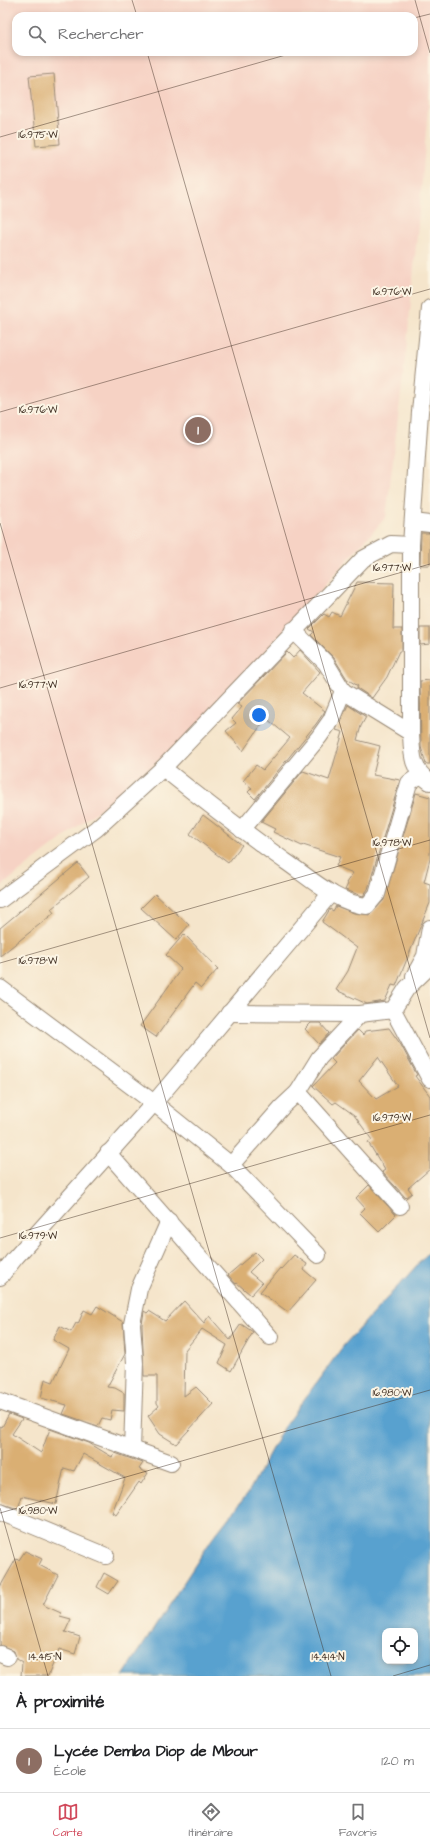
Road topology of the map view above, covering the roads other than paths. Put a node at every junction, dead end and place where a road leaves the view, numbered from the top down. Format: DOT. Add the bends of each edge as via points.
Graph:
graph roads {
  1 [pos="430,308"];
  2 [pos="425,413"];
  3 [pos="413,522"];
  4 [pos="430,524"];
  5 [pos="411,545"];
  6 [pos="293,630"];
  7 [pos="342,691"];
  8 [pos="411,732"];
  9 [pos="163,768"];
  10 [pos="425,778"];
  11 [pos="242,830"];
  12 [pos="331,894"];
  13 [pos="0,900"];
  14 [pos="430,928"];
  15 [pos="430,966"];
  16 [pos="0,988"];
  17 [pos="407,988"];
  18 [pos="393,1010"];
  19 [pos="229,1013"];
  20 [pos="360,1014"];
  21 [pos="430,1079"];
  22 [pos="298,1092"];
  23 [pos="154,1103"];
  24 [pos="108,1153"];
  25 [pos="231,1165"];
  26 [pos="400,1206"];
  27 [pos="169,1222"];
  28 [pos="318,1255"];
  29 [pos="0,1277"];
  30 [pos="270,1337"];
  31 [pos="0,1401"];
  32 [pos="132,1449"];
  33 [pos="171,1463"];
  34 [pos="0,1512"];
  35 [pos="106,1556"];
  1 -- 2 [label="street"];
  2 -- 3 [label="street"];
  3 -- 4 [label="street"];
  3 -- 5 [label="street"];
  5 -- 6 [label="street" via="391,544 363,559"];
  5 -- 8 [label="street"];
  6 -- 7 [label="street" via="326,663"];
  6 -- 9 [label="street"];
  7 -- 8 [label="street"];
  7 -- 11 [label="street" via="327,726"];
  8 -- 10 [label="street" via="412,757"];
  9 -- 11 [label="street"];
  9 -- 13 [label="street" via="96,829"];
  10 -- 12 [label="street" via="409,783 377,894 367,906"];
  11 -- 12 [label="street"];
  12 -- 19 [label="street"];
  14 -- 17 [label="street" via="425,956"];
  15 -- 17 [label="street"];
  16 -- 23 [label="street"];
  17 -- 18 [label="street"];
  18 -- 20 [label="street"];
  18 -- 21 [label="street"];
  19 -- 20 [label="street"];
  19 -- 23 [label="street"];
  20 -- 22 [label="street" via="319,1058"];
  22 -- 25 [label="street"];
  22 -- 26 [label="street"];
  23 -- 24 [label="street"];
  23 -- 25 [label="street"];
  24 -- 27 [label="street"];
  24 -- 29 [label="street"];
  25 -- 28 [label="street"];
  27 -- 30 [label="street"];
  27 -- 32 [label="street" via="139,1288 132,1324 135,1363"];
  31 -- 32 [label="street"];
  32 -- 33 [label="street"];
  34 -- 35 [label="street"];
}
